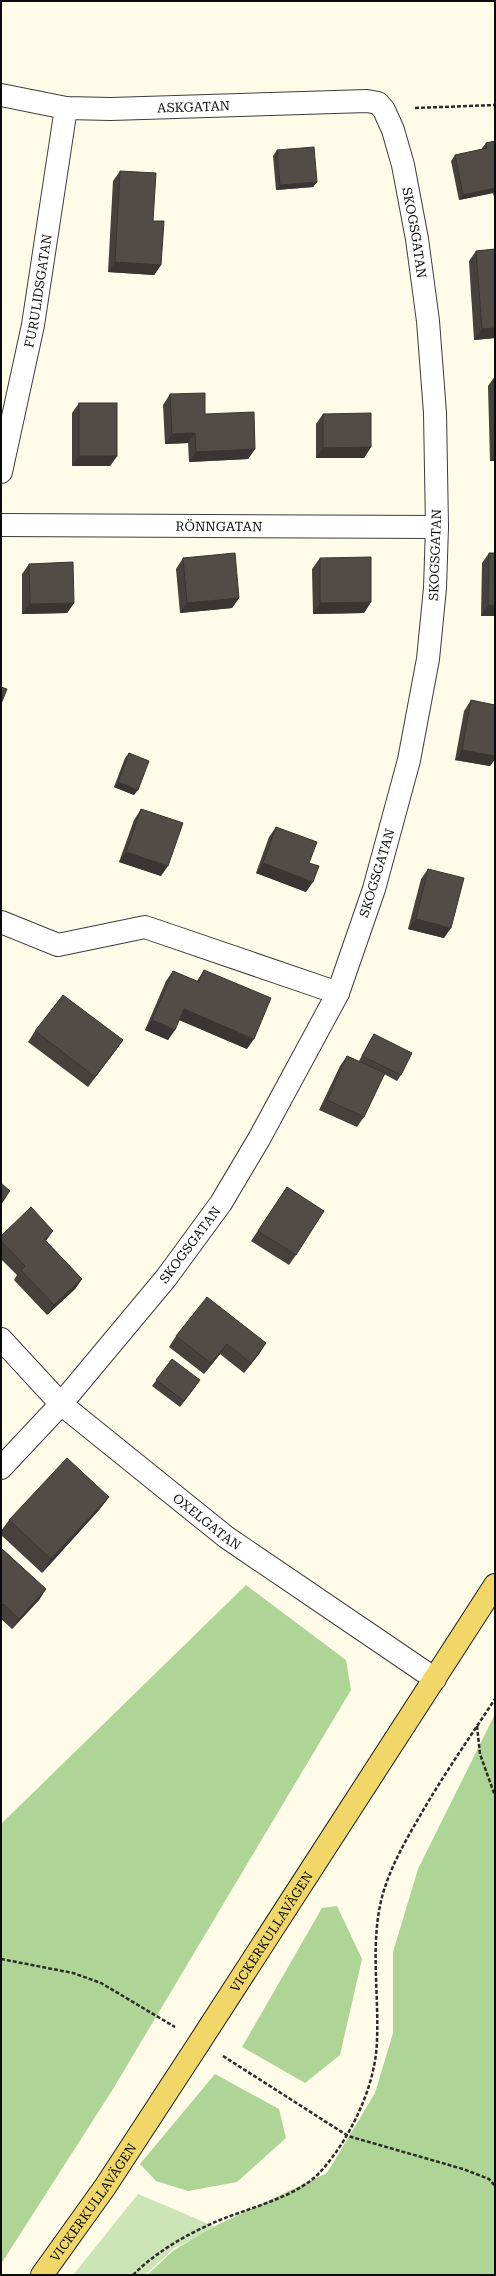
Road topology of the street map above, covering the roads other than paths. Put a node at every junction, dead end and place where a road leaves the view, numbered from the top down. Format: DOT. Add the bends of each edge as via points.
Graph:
graph roads {
  1 [pos="1,95"];
  2 [pos="66,108"];
  3 [pos="384,110"];
  4 [pos="1,472"];
  5 [pos="1,525"];
  6 [pos="437,527"];
  7 [pos="1,922"];
  8 [pos="338,993"];
  9 [pos="1,1339"];
  10 [pos="61,1404"];
  11 [pos="1,1468"];
  12 [pos="495,1585"];
  13 [pos="435,1679"];
  14 [pos="42,2275"];
  1 -- 2 [label="street, ASKGATAN"];
  2 -- 3 [label="street, ASKGATAN" via="111,109 367,100 378,103"];
  2 -- 4 [label="street, FURULIDSGATAN" via="33,325"];
  3 -- 6 [label="street, SKOGSGATAN" via="394,130 404,173 417,239 428,321 435,413"];
  5 -- 6 [label="street, RÖNNGATAN"];
  6 -- 8 [label="street, SKOGSGATAN" via="435,588 428,659 409,760 374,889"];
  7 -- 8 [label="street" via="58,945 145,927"];
  8 -- 10 [label="street, SKOGSGATAN" via="259,1139 221,1203 166,1278"];
  9 -- 10 [label="street, OXELGATAN"];
  10 -- 11 [label="street, SKOGSGATAN"];
  10 -- 13 [label="street, OXELGATAN" via="226,1538"];
  12 -- 13 [label="main road, VICKERKULLAVÄGEN"];
  13 -- 14 [label="main road, VICKERKULLAVÄGEN" via="109,2180"];
}
